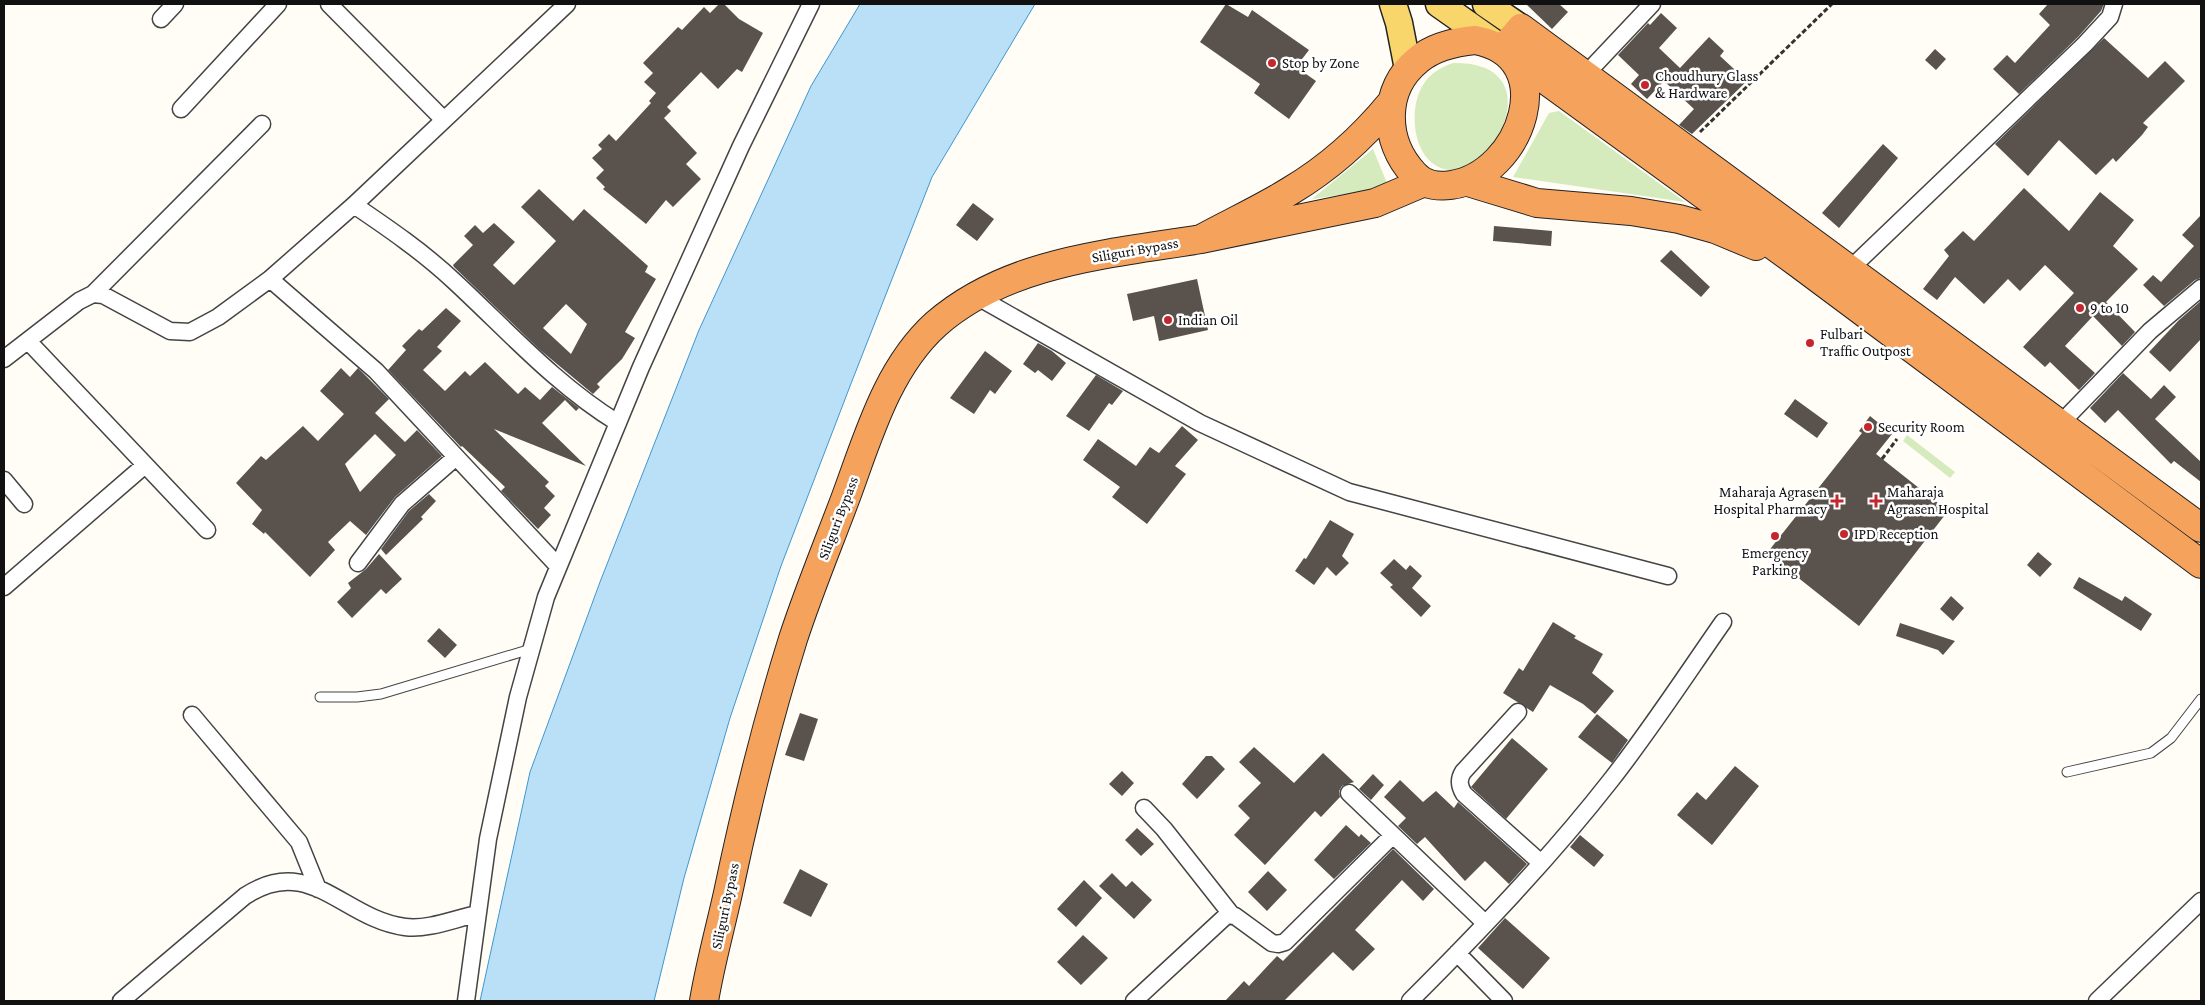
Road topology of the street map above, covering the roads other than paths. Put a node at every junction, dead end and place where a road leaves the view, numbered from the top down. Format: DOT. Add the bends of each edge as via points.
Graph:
graph roads {
  1 [pos="175,4"];
  2 [pos="278,4"];
  3 [pos="329,4"];
  4 [pos="567,4"];
  5 [pos="811,4"];
  6 [pos="1393,4"];
  7 [pos="1439,4"];
  8 [pos="1486,4"];
  9 [pos="1652,4"];
  10 [pos="2114,4"];
  11 [pos="161,19"];
  12 [pos="1521,28"];
  13 [pos="1503,49"];
  14 [pos="1408,69"];
  15 [pos="1584,75"];
  16 [pos="1391,103"];
  17 [pos="181,109"];
  18 [pos="444,120"];
  19 [pos="262,124"];
  20 [pos="1468,182"];
  21 [pos="1422,183"];
  22 [pos="354,205"];
  23 [pos="1201,239"];
  24 [pos="1799,264"];
  25 [pos="1849,270"];
  26 [pos="270,279"];
  27 [pos="2201,288"];
  28 [pos="92,294"];
  29 [pos="976,296"];
  30 [pos="28,341"];
  31 [pos="4,359"];
  32 [pos="618,422"];
  33 [pos="2060,424"];
  34 [pos="456,456"];
  35 [pos="145,465"];
  36 [pos="4,480"];
  37 [pos="24,504"];
  38 [pos="2201,528"];
  39 [pos="207,530"];
  40 [pos="358,563"];
  41 [pos="2201,564"];
  42 [pos="558,566"];
  43 [pos="1668,576"];
  44 [pos="4,587"];
  45 [pos="1723,622"];
  46 [pos="531,649"];
  47 [pos="320,697"];
  48 [pos="2201,699"];
  49 [pos="1518,712"];
  50 [pos="192,715"];
  51 [pos="2066,772"];
  52 [pos="1349,793"];
  53 [pos="1144,808"];
  54 [pos="1392,836"];
  55 [pos="1540,862"];
  56 [pos="318,889"];
  57 [pos="2201,901"];
  58 [pos="477,914"];
  59 [pos="1231,914"];
  60 [pos="1484,923"];
  61 [pos="1457,954"];
  62 [pos="121,1001"];
  63 [pos="466,1001"];
  64 [pos="704,1001"];
  65 [pos="1134,1001"];
  66 [pos="1410,1001"];
  67 [pos="1504,1001"];
  68 [pos="2097,1001"];
  1 -- 11 [label="street"];
  2 -- 17 [label="street"];
  3 -- 18 [label="street"];
  4 -- 18 [label="street"];
  5 -- 32 [label="street" via="740,146"];
  6 -- 14 [label="main road" via="1400,22"];
  7 -- 13 [label="main road"];
  8 -- 12 [label="main road"];
  9 -- 15 [label="street"];
  10 -- 25 [label="street" via="2110,17 2085,44"];
  12 -- 13 [label="highway"];
  12 -- 15 [label="highway"];
  13 -- 14 [label="highway" via="1475,40 1460,41 1431,51"];
  13 -- 20 [label="highway" via="1522,75 1524,111 1518,132 1506,151 1489,169"];
  13 -- 24 [label="highway"];
  14 -- 16 [label="highway"];
  15 -- 25 [label="highway"];
  16 -- 21 [label="highway" via="1391,132 1396,145 1410,170"];
  16 -- 23 [label="highway" via="1338,156 1290,191"];
  18 -- 22 [label="street"];
  19 -- 28 [label="street"];
  20 -- 21 [label="highway" via="1443,186"];
  20 -- 24 [label="highway" via="1537,202 1679,219 1715,229"];
  21 -- 23 [label="highway, Siliguri Bypass" via="1375,203"];
  22 -- 26 [label="street"];
  22 -- 32 [label="street" via="452,280 586,403"];
  23 -- 29 [label="highway, Siliguri Bypass" via="1095,256 1044,268 1003,281"];
  24 -- 41 [label="highway"];
  25 -- 33 [label="highway"];
  26 -- 28 [label="street" via="218,317 190,332 170,331 111,298"];
  26 -- 34 [label="street" via="376,371"];
  27 -- 33 [label="street" via="2150,331"];
  28 -- 30 [label="street"];
  29 -- 43 [label="street" via="1200,423 1349,492"];
  29 -- 64 [label="highway, Siliguri Bypass" via="935,325 907,357 872,428 794,636 772,710 747,803"];
  30 -- 31 [label="street"];
  30 -- 35 [label="street"];
  32 -- 42 [label="street"];
  33 -- 38 [label="highway"];
  34 -- 40 [label="street" via="402,504"];
  34 -- 42 [label="street"];
  35 -- 39 [label="street"];
  35 -- 44 [label="street"];
  36 -- 37 [label="street"];
  42 -- 46 [label="street"];
  45 -- 55 [label="street" via="1612,779"];
  46 -- 47 [label="lane" via="382,694"];
  46 -- 58 [label="street" via="488,838"];
  48 -- 51 [label="lane" via="2171,738 2151,753"];
  49 -- 55 [label="street" via="1463,772 1459,778 1460,786 1464,794"];
  50 -- 56 [label="street" via="299,842"];
  52 -- 54 [label="street"];
  53 -- 59 [label="street"];
  54 -- 59 [label="street" via="1285,942 1272,942"];
  54 -- 60 [label="street"];
  55 -- 60 [label="street"];
  56 -- 58 [label="street" via="366,914 405,927 422,927"];
  56 -- 62 [label="street" via="298,881 279,880 261,885"];
  57 -- 68 [label="street"];
  58 -- 63 [label="street"];
  59 -- 65 [label="street" via="1216,924"];
  60 -- 61 [label="street"];
  61 -- 66 [label="street"];
  61 -- 67 [label="street"];
}
